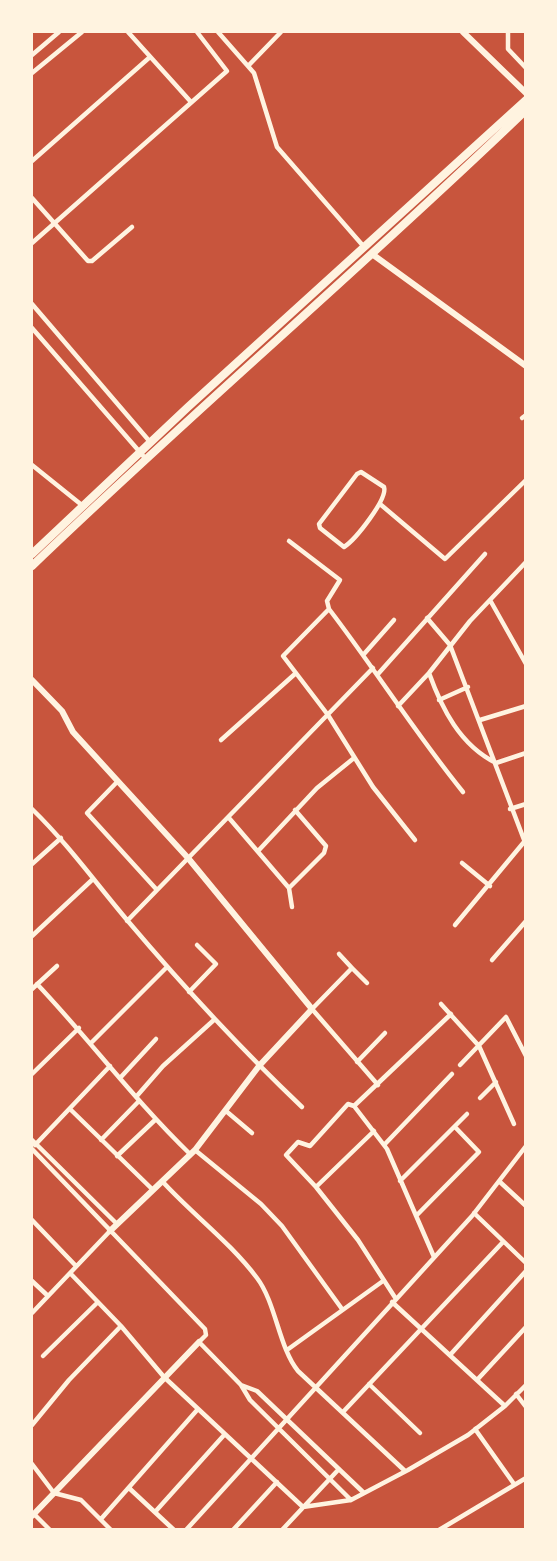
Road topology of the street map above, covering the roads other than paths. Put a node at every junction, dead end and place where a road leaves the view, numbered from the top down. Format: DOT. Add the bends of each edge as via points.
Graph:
graph roads {
  1 [pos="59,32"];
  2 [pos="82,32"];
  3 [pos="128,32"];
  4 [pos="198,32"];
  5 [pos="218,32"];
  6 [pos="281,32"];
  7 [pos="463,32"];
  8 [pos="508,32"];
  9 [pos="34,53"];
  10 [pos="150,57"];
  11 [pos="45,62"];
  12 [pos="249,65"];
  13 [pos="525,68"];
  14 [pos="32,73"];
  15 [pos="525,93"];
  16 [pos="525,100"];
  17 [pos="191,102"];
  18 [pos="525,110"];
  19 [pos="32,161"];
  20 [pos="32,198"];
  21 [pos="53,222"];
  22 [pos="132,227"];
  23 [pos="32,243"];
  24 [pos="369,251"];
  25 [pos="32,304"];
  26 [pos="32,328"];
  27 [pos="525,366"];
  28 [pos="94,377"];
  29 [pos="82,386"];
  30 [pos="102,386"];
  31 [pos="90,395"];
  32 [pos="129,418"];
  33 [pos="118,427"];
  34 [pos="153,446"];
  35 [pos="143,455"];
  36 [pos="32,465"];
  37 [pos="525,480"];
  38 [pos="380,504"];
  39 [pos="83,506"];
  40 [pos="289,541"];
  41 [pos="32,554"];
  42 [pos="485,554"];
  43 [pos="525,562"];
  44 [pos="32,566"];
  45 [pos="490,600"];
  46 [pos="329,609"];
  47 [pos="427,618"];
  48 [pos="394,620"];
  49 [pos="450,645"];
  50 [pos="364,654"];
  51 [pos="525,664"];
  52 [pos="373,668"];
  53 [pos="296,673"];
  54 [pos="429,673"];
  55 [pos="378,674"];
  56 [pos="32,680"];
  57 [pos="468,687"];
  58 [pos="439,700"];
  59 [pos="398,706"];
  60 [pos="525,706"];
  61 [pos="328,715"];
  62 [pos="480,720"];
  63 [pos="221,740"];
  64 [pos="525,753"];
  65 [pos="354,758"];
  66 [pos="496,763"];
  67 [pos="118,781"];
  68 [pos="463,792"];
  69 [pos="525,804"];
  70 [pos="32,809"];
  71 [pos="510,809"];
  72 [pos="295,810"];
  73 [pos="229,818"];
  74 [pos="61,838"];
  75 [pos="415,840"];
  76 [pos="525,843"];
  77 [pos="259,850"];
  78 [pos="188,858"];
  79 [pos="462,863"];
  80 [pos="32,864"];
  81 [pos="93,879"];
  82 [pos="490,886"];
  83 [pos="289,888"];
  84 [pos="157,890"];
  85 [pos="292,907"];
  86 [pos="127,921"];
  87 [pos="525,921"];
  88 [pos="455,925"];
  89 [pos="32,936"];
  90 [pos="197,945"];
  91 [pos="339,954"];
  92 [pos="492,960"];
  93 [pos="57,966"];
  94 [pos="167,967"];
  95 [pos="352,968"];
  96 [pos="367,983"];
  97 [pos="37,984"];
  98 [pos="32,989"];
  99 [pos="189,992"];
  100 [pos="441,1004"];
  101 [pos="312,1009"];
  102 [pos="451,1014"];
  103 [pos="215,1019"];
  104 [pos="79,1028"];
  105 [pos="385,1033"];
  106 [pos="156,1040"];
  107 [pos="91,1043"];
  108 [pos="479,1046"];
  109 [pos="525,1056"];
  110 [pos="357,1062"];
  111 [pos="460,1065"];
  112 [pos="110,1066"];
  113 [pos="259,1066"];
  114 [pos="32,1074"];
  115 [pos="452,1074"];
  116 [pos="120,1078"];
  117 [pos="496,1082"];
  118 [pos="378,1084"];
  119 [pos="480,1098"];
  120 [pos="138,1099"];
  121 [pos="354,1106"];
  122 [pos="302,1107"];
  123 [pos="70,1109"];
  124 [pos="225,1111"];
  125 [pos="467,1114"];
  126 [pos="155,1120"];
  127 [pos="514,1124"];
  128 [pos="455,1126"];
  129 [pos="374,1131"];
  130 [pos="252,1133"];
  131 [pos="32,1140"];
  132 [pos="101,1140"];
  133 [pos="37,1144"];
  134 [pos="384,1145"];
  135 [pos="525,1146"];
  136 [pos="32,1150"];
  137 [pos="192,1152"];
  138 [pos="117,1156"];
  139 [pos="162,1181"];
  140 [pos="400,1181"];
  141 [pos="500,1182"];
  142 [pos="316,1187"];
  143 [pos="152,1189"];
  144 [pos="525,1206"];
  145 [pos="474,1213"];
  146 [pos="416,1216"];
  147 [pos="32,1220"];
  148 [pos="116,1223"];
  149 [pos="110,1231"];
  150 [pos="502,1242"];
  151 [pos="434,1257"];
  152 [pos="525,1263"];
  153 [pos="76,1266"];
  154 [pos="525,1271"];
  155 [pos="70,1273"];
  156 [pos="32,1281"];
  157 [pos="383,1281"];
  158 [pos="48,1296"];
  159 [pos="394,1300"];
  160 [pos="98,1302"];
  161 [pos="342,1309"];
  162 [pos="32,1313"];
  163 [pos="121,1326"];
  164 [pos="421,1327"];
  165 [pos="525,1327"];
  166 [pos="200,1342"];
  167 [pos="287,1350"];
  168 [pos="450,1354"];
  169 [pos="43,1356"];
  170 [pos="164,1377"];
  171 [pos="477,1380"];
  172 [pos="369,1384"];
  173 [pos="241,1385"];
  174 [pos="525,1385"];
  175 [pos="315,1387"];
  176 [pos="516,1394"];
  177 [pos="505,1406"];
  178 [pos="525,1407"];
  179 [pos="198,1409"];
  180 [pos="343,1412"];
  181 [pos="286,1419"];
  182 [pos="32,1425"];
  183 [pos="278,1427"];
  184 [pos="475,1429"];
  185 [pos="420,1433"];
  186 [pos="225,1434"];
  187 [pos="251,1458"];
  188 [pos="32,1464"];
  189 [pos="339,1469"];
  190 [pos="405,1471"];
  191 [pos="525,1478"];
  192 [pos="330,1479"];
  193 [pos="277,1482"];
  194 [pos="514,1484"];
  195 [pos="129,1488"];
  196 [pos="54,1493"];
  197 [pos="364,1493"];
  198 [pos="351,1500"];
  199 [pos="303,1507"];
  200 [pos="155,1512"];
  201 [pos="33,1515"];
  202 [pos="101,1519"];
  203 [pos="50,1530"];
  204 [pos="111,1530"];
  205 [pos="174,1530"];
  206 [pos="186,1530"];
  207 [pos="233,1530"];
  208 [pos="282,1530"];
  209 [pos="439,1530"];
  1 -- 9 [label="street"];
  2 -- 11 [label="street"];
  3 -- 10 [label="street"];
  4 -- 17 [label="street" via="227,68"];
  5 -- 12 [label="street"];
  6 -- 12 [label="street"];
  7 -- 15 [label="street"];
  8 -- 13 [label="street" via="508,50"];
  9 -- 11 [label="street"];
  10 -- 17 [label="street"];
  10 -- 19 [label="street"];
  11 -- 14 [label="street"];
  12 -- 24 [label="street" via="272,139"];
  16 -- 24 [label="main road"];
  17 -- 21 [label="street"];
  18 -- 24 [label="main road"];
  20 -- 21 [label="street"];
  21 -- 22 [label="street" via="91,262"];
  21 -- 23 [label="street"];
  24 -- 27 [label="street"];
  24 -- 34 [label="main road"];
  25 -- 28 [label="street"];
  26 -- 29 [label="street"];
  28 -- 29 [label="street"];
  28 -- 30 [label="street"];
  29 -- 31 [label="street"];
  30 -- 31 [label="street"];
  30 -- 32 [label="street"];
  31 -- 33 [label="street"];
  32 -- 33 [label="street"];
  32 -- 34 [label="street"];
  33 -- 35 [label="street"];
  34 -- 35 [label="main road"];
  35 -- 39 [label="main road"];
  35 -- 44 [label="main road"];
  36 -- 39 [label="street"];
  37 -- 38 [label="street" via="445,560"];
  38 -- 38 [label="street" via="346,546 319,525 358,472 384,487 386,493"];
  39 -- 41 [label="main road"];
  40 -- 46 [label="street" via="340,580 327,601"];
  42 -- 47 [label="street"];
  43 -- 45 [label="street"];
  45 -- 49 [label="street"];
  45 -- 51 [label="street"];
  46 -- 50 [label="street"];
  46 -- 53 [label="street" via="284,654"];
  47 -- 49 [label="street"];
  47 -- 55 [label="street"];
  48 -- 50 [label="street"];
  49 -- 54 [label="street"];
  49 -- 57 [label="street"];
  50 -- 52 [label="street"];
  52 -- 55 [label="street"];
  52 -- 61 [label="street"];
  53 -- 61 [label="street"];
  53 -- 63 [label="street"];
  54 -- 58 [label="street"];
  54 -- 59 [label="street"];
  55 -- 59 [label="street"];
  56 -- 67 [label="street"];
  57 -- 58 [label="street"];
  57 -- 62 [label="street"];
  58 -- 66 [label="street" via="476,750"];
  59 -- 68 [label="street"];
  60 -- 62 [label="street"];
  61 -- 65 [label="street"];
  61 -- 73 [label="street"];
  62 -- 66 [label="street"];
  64 -- 66 [label="street"];
  65 -- 72 [label="street"];
  65 -- 75 [label="street"];
  66 -- 71 [label="street"];
  67 -- 78 [label="street"];
  67 -- 84 [label="street" via="87,813"];
  69 -- 71 [label="street"];
  70 -- 74 [label="street"];
  71 -- 76 [label="street"];
  72 -- 77 [label="street"];
  72 -- 83 [label="street" via="326,846 324,854"];
  73 -- 77 [label="street"];
  73 -- 78 [label="street"];
  74 -- 80 [label="street"];
  74 -- 81 [label="street"];
  76 -- 82 [label="street"];
  77 -- 83 [label="street"];
  78 -- 84 [label="street"];
  78 -- 101 [label="street"];
  79 -- 82 [label="street"];
  81 -- 86 [label="street"];
  81 -- 89 [label="street"];
  82 -- 88 [label="street"];
  83 -- 85 [label="street"];
  84 -- 86 [label="street"];
  86 -- 94 [label="street"];
  87 -- 92 [label="street"];
  90 -- 99 [label="street" via="216,964"];
  91 -- 95 [label="street"];
  93 -- 97 [label="street"];
  94 -- 99 [label="street"];
  94 -- 107 [label="street"];
  95 -- 96 [label="street"];
  95 -- 101 [label="street"];
  97 -- 98 [label="street"];
  97 -- 104 [label="street"];
  99 -- 103 [label="street"];
  100 -- 102 [label="street"];
  101 -- 110 [label="street"];
  101 -- 113 [label="street"];
  102 -- 108 [label="street"];
  102 -- 118 [label="street"];
  103 -- 113 [label="street"];
  103 -- 120 [label="street" via="163,1066"];
  104 -- 107 [label="street"];
  104 -- 114 [label="street"];
  105 -- 110 [label="street"];
  106 -- 116 [label="street"];
  107 -- 112 [label="street"];
  108 -- 109 [label="street" via="506,1017"];
  108 -- 111 [label="street"];
  108 -- 117 [label="street"];
  110 -- 118 [label="street"];
  112 -- 116 [label="street"];
  112 -- 123 [label="street"];
  113 -- 122 [label="street"];
  113 -- 124 [label="street"];
  115 -- 134 [label="street"];
  116 -- 120 [label="street"];
  117 -- 119 [label="street"];
  117 -- 127 [label="street"];
  118 -- 121 [label="street"];
  120 -- 126 [label="street"];
  120 -- 132 [label="street"];
  121 -- 129 [label="street"];
  121 -- 142 [label="street" via="349,1103 310,1146 298,1142 286,1155"];
  123 -- 132 [label="street"];
  123 -- 133 [label="street"];
  124 -- 130 [label="street"];
  124 -- 137 [label="street"];
  125 -- 128 [label="street"];
  126 -- 137 [label="street"];
  126 -- 138 [label="street"];
  128 -- 140 [label="street"];
  128 -- 146 [label="street" via="479,1152"];
  129 -- 134 [label="street"];
  129 -- 142 [label="street"];
  131 -- 133 [label="street"];
  132 -- 138 [label="street"];
  133 -- 136 [label="street"];
  133 -- 148 [label="street"];
  134 -- 140 [label="street"];
  135 -- 141 [label="street"];
  136 -- 149 [label="street"];
  137 -- 139 [label="street"];
  137 -- 161 [label="street" via="261,1204 282,1226"];
  138 -- 143 [label="street"];
  139 -- 143 [label="street"];
  139 -- 167 [label="street" via="257,1278"];
  140 -- 146 [label="street"];
  141 -- 144 [label="street"];
  141 -- 145 [label="street"];
  142 -- 157 [label="street" via="358,1240"];
  143 -- 148 [label="street"];
  145 -- 150 [label="street"];
  145 -- 151 [label="street"];
  146 -- 151 [label="street"];
  147 -- 153 [label="street"];
  148 -- 149 [label="street"];
  149 -- 153 [label="street"];
  149 -- 166 [label="street" via="205,1329 206,1335"];
  150 -- 152 [label="street"];
  150 -- 164 [label="street"];
  151 -- 159 [label="street"];
  153 -- 155 [label="street"];
  154 -- 168 [label="street"];
  155 -- 158 [label="street"];
  155 -- 160 [label="street"];
  156 -- 158 [label="street"];
  157 -- 159 [label="street"];
  157 -- 161 [label="street"];
  158 -- 162 [label="street"];
  159 -- 164 [label="street"];
  159 -- 175 [label="street"];
  160 -- 163 [label="street"];
  160 -- 169 [label="street"];
  161 -- 167 [label="street"];
  163 -- 170 [label="street"];
  163 -- 182 [label="street"];
  164 -- 168 [label="street"];
  164 -- 172 [label="street"];
  165 -- 171 [label="street"];
  166 -- 170 [label="street"];
  166 -- 173 [label="street"];
  167 -- 175 [label="street" via="292,1364"];
  168 -- 171 [label="street"];
  170 -- 179 [label="street"];
  170 -- 196 [label="street"];
  171 -- 177 [label="street"];
  172 -- 180 [label="street"];
  172 -- 185 [label="street"];
  173 -- 181 [label="street" via="257,1391"];
  173 -- 183 [label="street" via="249,1400"];
  174 -- 176 [label="street"];
  175 -- 180 [label="street"];
  175 -- 181 [label="street"];
  176 -- 177 [label="street"];
  176 -- 178 [label="street"];
  177 -- 184 [label="street"];
  179 -- 186 [label="street"];
  179 -- 195 [label="street"];
  180 -- 190 [label="street"];
  181 -- 183 [label="street"];
  181 -- 189 [label="street"];
  183 -- 187 [label="street"];
  183 -- 192 [label="street"];
  184 -- 190 [label="street"];
  184 -- 194 [label="street"];
  186 -- 187 [label="street"];
  186 -- 200 [label="street"];
  187 -- 193 [label="street"];
  187 -- 206 [label="street"];
  188 -- 196 [label="street"];
  189 -- 192 [label="street"];
  189 -- 197 [label="street"];
  190 -- 197 [label="street"];
  191 -- 194 [label="street"];
  192 -- 198 [label="street"];
  192 -- 199 [label="street"];
  193 -- 199 [label="street"];
  193 -- 207 [label="street"];
  194 -- 209 [label="street"];
  195 -- 200 [label="street"];
  195 -- 202 [label="street"];
  196 -- 201 [label="street"];
  196 -- 202 [label="street" via="81,1500"];
  197 -- 198 [label="street"];
  198 -- 199 [label="street"];
  199 -- 208 [label="street"];
  200 -- 205 [label="street"];
  201 -- 203 [label="street"];
  202 -- 204 [label="street"];
}
